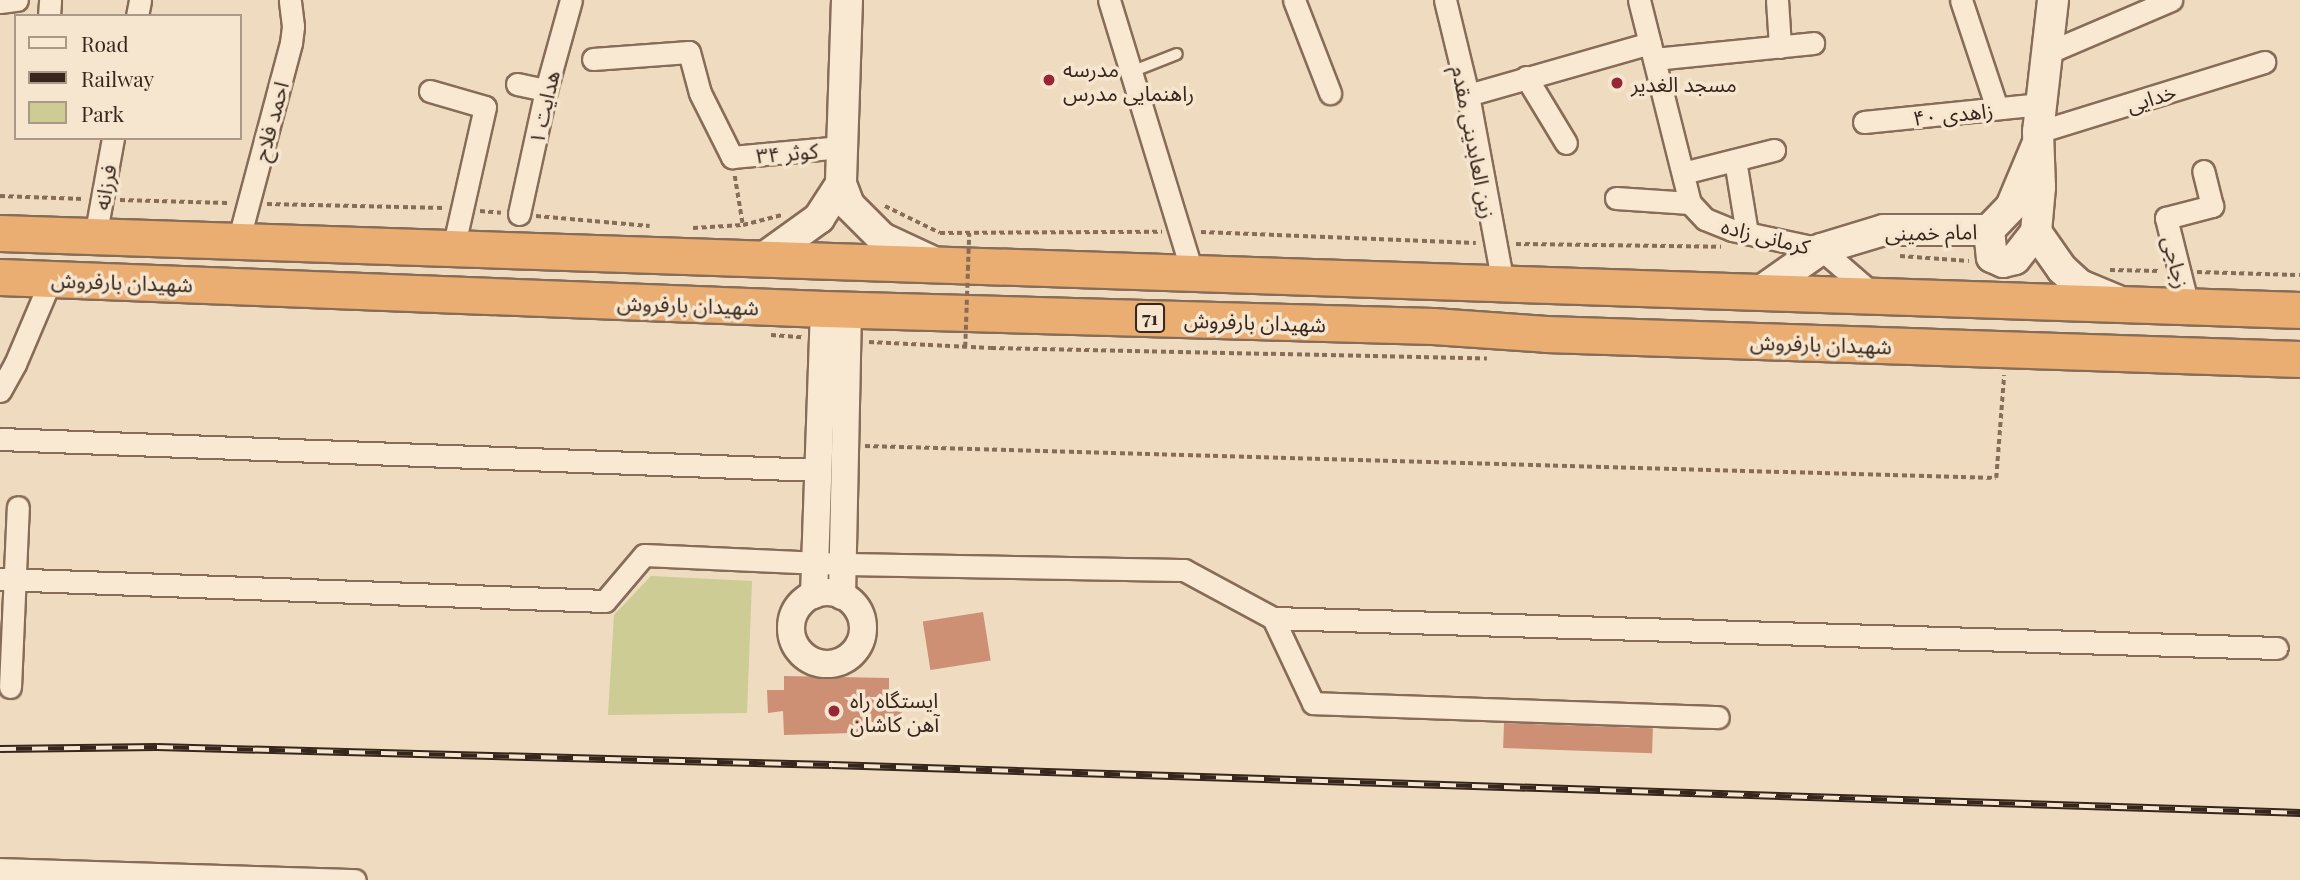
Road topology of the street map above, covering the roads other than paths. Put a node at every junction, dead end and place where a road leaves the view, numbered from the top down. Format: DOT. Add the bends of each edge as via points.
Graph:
graph roads {
  1 [pos="18,0"];
  2 [pos="290,0"];
  3 [pos="570,0"];
  4 [pos="847,0"];
  5 [pos="1109,0"];
  6 [pos="1294,0"];
  7 [pos="1445,0"];
  8 [pos="1639,0"];
  9 [pos="1777,0"];
  10 [pos="1961,0"];
  11 [pos="2053,0"];
  12 [pos="2171,0"];
  13 [pos="0,2"];
  14 [pos="1813,43"];
  15 [pos="1780,47"];
  16 [pos="1652,51"];
  17 [pos="2047,52"];
  18 [pos="1177,54"];
  19 [pos="593,59"];
  20 [pos="2264,62"];
  21 [pos="1131,72"];
  22 [pos="1526,78"];
  23 [pos="517,84"];
  24 [pos="545,90"];
  25 [pos="430,91"];
  26 [pos="1330,93"];
  27 [pos="1468,95"];
  28 [pos="1997,108"];
  29 [pos="1864,122"];
  30 [pos="2039,127"];
  31 [pos="113,140"];
  32 [pos="1566,143"];
  33 [pos="842,147"];
  34 [pos="1774,150"];
  35 [pos="1735,160"];
  36 [pos="2203,171"];
  37 [pos="1683,173"];
  38 [pos="841,184"];
  39 [pos="1616,198"];
  40 [pos="1690,203"];
  41 [pos="519,214"];
  42 [pos="1989,230"];
  43 [pos="2036,232"];
  44 [pos="0,233"];
  45 [pos="1747,233"];
  46 [pos="95,237"];
  47 [pos="239,242"];
  48 [pos="453,249"];
  49 [pos="1821,249"];
  50 [pos="761,260"];
  51 [pos="944,266"];
  52 [pos="1192,274"];
  53 [pos="0,276"];
  54 [pos="51,279"];
  55 [pos="1438,282"];
  56 [pos="1503,284"];
  57 [pos="1545,286"];
  58 [pos="1761,290"];
  59 [pos="1873,294"];
  60 [pos="2125,303"];
  61 [pos="2188,306"];
  62 [pos="836,309"];
  63 [pos="2300,310"];
  64 [pos="1433,326"];
  65 [pos="1546,334"];
  66 [pos="2300,359"];
  67 [pos="0,391"];
  68 [pos="0,439"];
  69 [pos="818,470"];
  70 [pos="845,472"];
  71 [pos="18,507"];
  72 [pos="815,563"];
  73 [pos="843,564"];
  74 [pos="7,579"];
  75 [pos="814,595"];
  76 [pos="842,596"];
  77 [pos="1273,618"];
  78 [pos="2277,648"];
  79 [pos="10,687"];
  80 [pos="1718,717"];
  81 [pos="0,869"];
  82 [pos="82,876"];
  83 [pos="157,877"];
  84 [pos="233,878"];
  85 [pos="312,879"];
  86 [pos="355,880"];
  1 -- 13 [label="street"];
  2 -- 47 [label="street, احمد فلاح" via="291,43"];
  3 -- 24 [label="street, هدایت ۱"];
  4 -- 33 [label="main road"];
  5 -- 21 [label="street"];
  6 -- 26 [label="street"];
  7 -- 27 [label="street, زین العابدینی مقدم"];
  8 -- 16 [label="street"];
  9 -- 15 [label="street"];
  10 -- 28 [label="street"];
  11 -- 17 [label="main road"];
  12 -- 17 [label="street"];
  14 -- 15 [label="street"];
  15 -- 16 [label="street"];
  16 -- 22 [label="street"];
  16 -- 37 [label="street"];
  17 -- 30 [label="main road"];
  18 -- 21 [label="lane"];
  19 -- 33 [label="street, کوثر ۳۴" via="689,52 700,93 732,157"];
  20 -- 30 [label="street, خدایی"];
  21 -- 52 [label="street"];
  22 -- 27 [label="street"];
  22 -- 32 [label="street"];
  23 -- 24 [label="street"];
  24 -- 41 [label="street, هدایت ۱"];
  25 -- 48 [label="street" via="485,107"];
  27 -- 56 [label="street, زین العابدینی مقدم"];
  28 -- 29 [label="street, زاهدی ۴۰"];
  28 -- 30 [label="street, زاهدی ۴۰"];
  30 -- 42 [label="main road" via="2011,206"];
  30 -- 43 [label="main road"];
  31 -- 46 [label="street, فرزانه"];
  33 -- 38 [label="main road"];
  34 -- 35 [label="street"];
  35 -- 37 [label="street"];
  35 -- 45 [label="street"];
  36 -- 61 [label="street, زجاجی" via="2212,206 2166,218"];
  37 -- 40 [label="street"];
  38 -- 50 [label="main road" via="819,218"];
  38 -- 51 [label="main road" via="849,205 882,238"];
  39 -- 40 [label="street"];
  40 -- 45 [label="street, کرمانی زاده" via="1705,219"];
  42 -- 43 [label="main road" via="1992,257 2003,262 2015,258"];
  42 -- 49 [label="main road, امام خمینی" via="1884,230"];
  43 -- 60 [label="main road" via="2062,269 2080,285"];
  44 -- 46 [label="highway, شهیدان بارفروش / 71"];
  45 -- 49 [label="street, کرمانی زاده"];
  46 -- 47 [label="highway, شهیدان بارفروش / 71"];
  47 -- 48 [label="highway, شهیدان بارفروش / 71"];
  48 -- 50 [label="highway, شهیدان بارفروش / 71"];
  49 -- 58 [label="main road, امام خمینی"];
  49 -- 59 [label="street, کرمانی زاده"];
  50 -- 51 [label="highway, شهیدان بارفروش / 71"];
  51 -- 52 [label="highway, شهیدان بارفروش / 71"];
  52 -- 55 [label="highway, شهیدان بارفروش / 71"];
  53 -- 54 [label="highway, شهیدان بارفروش / 71"];
  54 -- 62 [label="highway, شهیدان بارفروش / 71"];
  54 -- 67 [label="street"];
  55 -- 56 [label="highway, شهیدان بارفروش / 71"];
  55 -- 64 [label="highway" via="1448,306"];
  56 -- 57 [label="highway, شهیدان بارفروش / 71"];
  57 -- 58 [label="highway, شهیدان بارفروش / 71"];
  57 -- 65 [label="highway" via="1536,296 1533,310 1536,323"];
  58 -- 59 [label="highway, شهیدان بارفروش / 71"];
  59 -- 60 [label="highway, شهیدان بارفروش / 71"];
  60 -- 61 [label="highway, شهیدان بارفروش / 71"];
  61 -- 63 [label="highway, شهیدان بارفروش / 71"];
  62 -- 64 [label="highway, شهیدان بارفروش / 71"];
  62 -- 69 [label="street"];
  62 -- 70 [label="street"];
  64 -- 65 [label="highway, شهیدان بارفروش / 71"];
  65 -- 66 [label="highway, شهیدان بارفروش / 71"];
  68 -- 69 [label="street"];
  69 -- 70 [label="street"];
  69 -- 72 [label="street"];
  70 -- 73 [label="street"];
  71 -- 74 [label="street"];
  72 -- 73 [label="street"];
  72 -- 74 [label="street" via="644,555 605,601"];
  72 -- 75 [label="street"];
  73 -- 76 [label="street"];
  73 -- 77 [label="street" via="1184,570"];
  74 -- 79 [label="street"];
  75 -- 76 [label="street"];
  75 -- 76 [label="street" via="796,609 791,631 799,652 830,665 852,655 863,633 858,609"];
  77 -- 78 [label="street"];
  77 -- 80 [label="street" via="1313,703"];
  81 -- 82 [label="street"];
  82 -- 83 [label="street"];
  83 -- 84 [label="street"];
  84 -- 85 [label="street"];
  85 -- 86 [label="street"];
}
